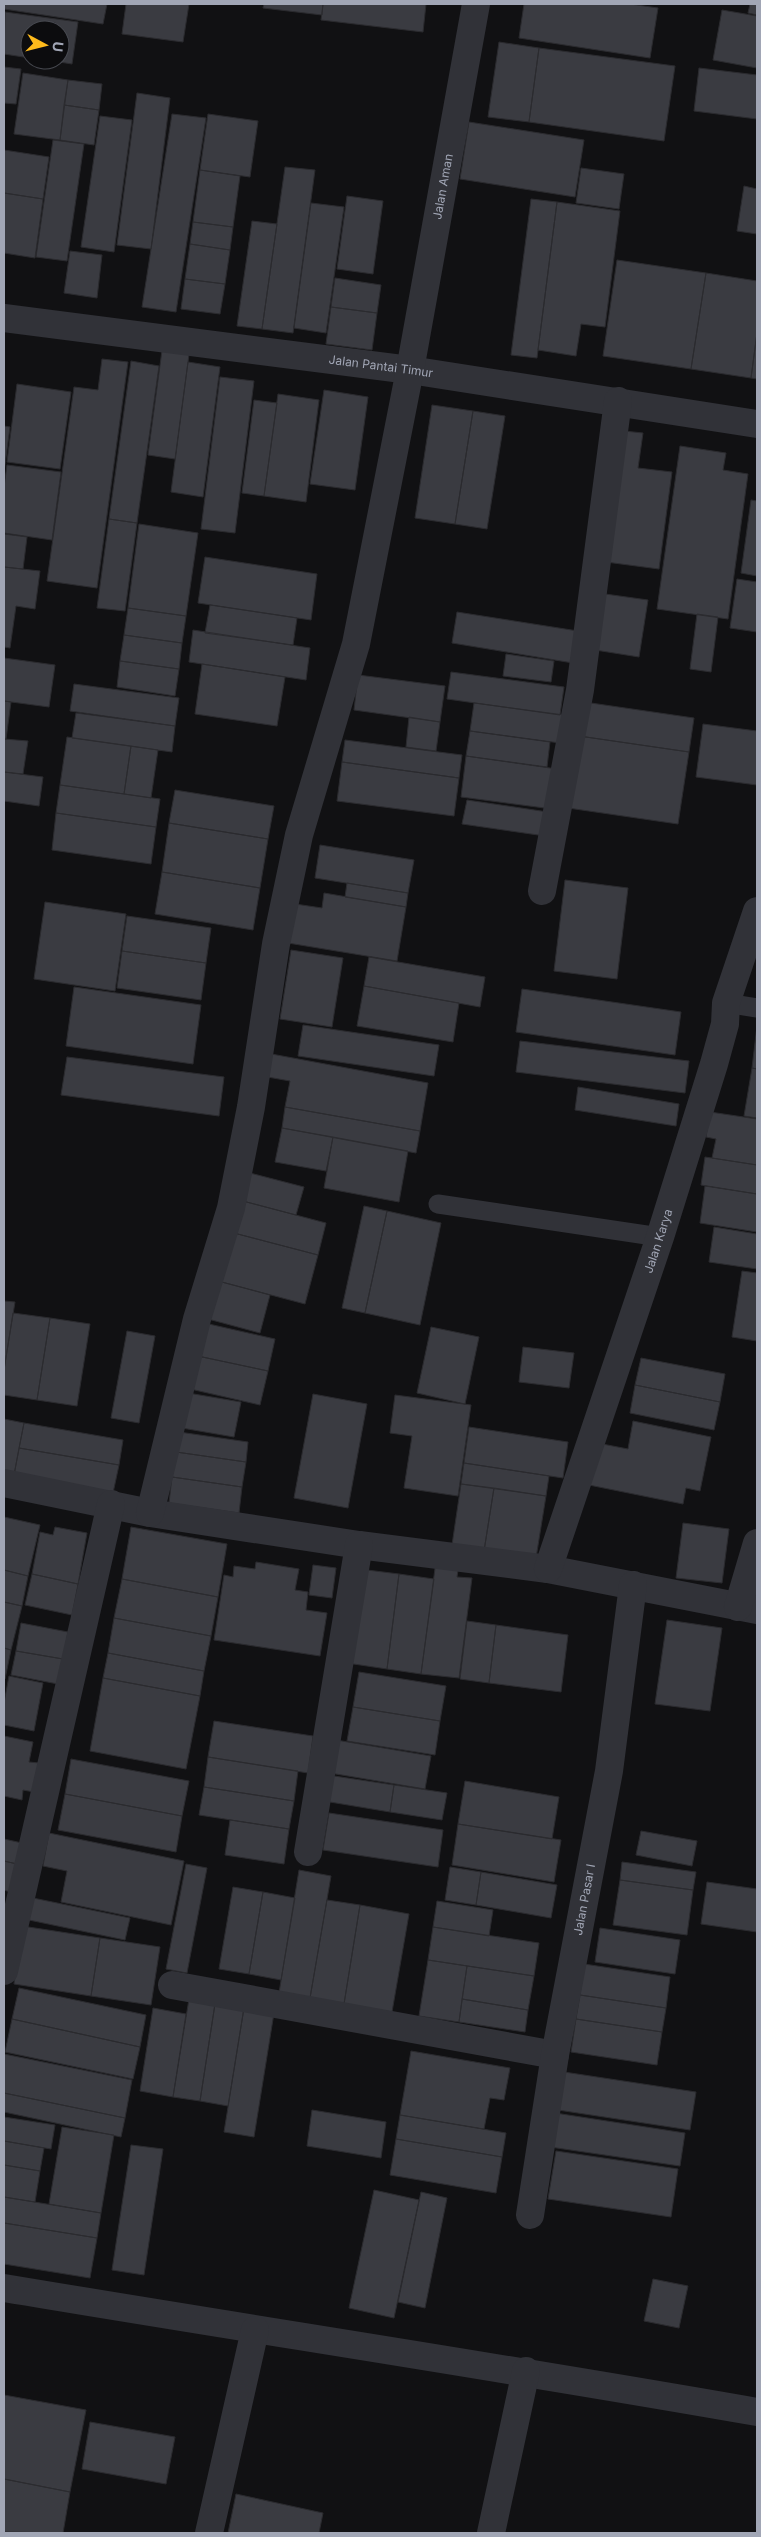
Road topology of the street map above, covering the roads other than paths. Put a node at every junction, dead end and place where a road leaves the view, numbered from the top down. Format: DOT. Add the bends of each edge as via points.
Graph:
graph roads {
  1 [pos="476,4"];
  2 [pos="4,318"];
  3 [pos="410,370"];
  4 [pos="618,401"];
  5 [pos="757,424"];
  6 [pos="542,891"];
  7 [pos="757,911"];
  8 [pos="726,1003"];
  9 [pos="757,1008"];
  10 [pos="438,1204"];
  11 [pos="660,1237"];
  12 [pos="4,1482"];
  13 [pos="112,1504"];
  14 [pos="150,1513"];
  15 [pos="757,1543"];
  16 [pos="359,1545"];
  17 [pos="548,1569"];
  18 [pos="633,1585"];
  19 [pos="748,1609"];
  20 [pos="308,1852"];
  21 [pos="4,1971"];
  22 [pos="172,1985"];
  23 [pos="555,2055"];
  24 [pos="530,2214"];
  25 [pos="4,2288"];
  26 [pos="255,2330"];
  27 [pos="526,2371"];
  28 [pos="757,2412"];
  29 [pos="209,2533"];
  30 [pos="491,2533"];
  1 -- 3 [label="street, Jalan Aman"];
  2 -- 3 [label="street, Jalan Pantai Timur"];
  3 -- 4 [label="street, Jalan Pantai Timur"];
  3 -- 14 [label="street, Jalan Aman" via="356,644 297,844 276,944 251,1107 231,1208 197,1319"];
  4 -- 5 [label="street, Jalan Pantai Timur"];
  4 -- 6 [label="street" via="580,690"];
  7 -- 8 [label="street, Jalan Karya"];
  8 -- 9 [label="lane"];
  8 -- 11 [label="street, Jalan Karya" via="725,1024 714,1064"];
  10 -- 11 [label="lane"];
  11 -- 17 [label="street, Jalan Karya"];
  12 -- 13 [label="street"];
  13 -- 14 [label="street"];
  13 -- 21 [label="street"];
  14 -- 16 [label="street"];
  15 -- 19 [label="street"];
  16 -- 17 [label="street"];
  16 -- 20 [label="street"];
  17 -- 18 [label="street"];
  18 -- 19 [label="street"];
  18 -- 23 [label="street, Jalan Pasar I" via="609,1771"];
  22 -- 23 [label="street"];
  23 -- 24 [label="street, Jalan Pasar I"];
  25 -- 26 [label="street"];
  26 -- 27 [label="street"];
  26 -- 29 [label="street"];
  27 -- 28 [label="street"];
  27 -- 30 [label="street"];
}
